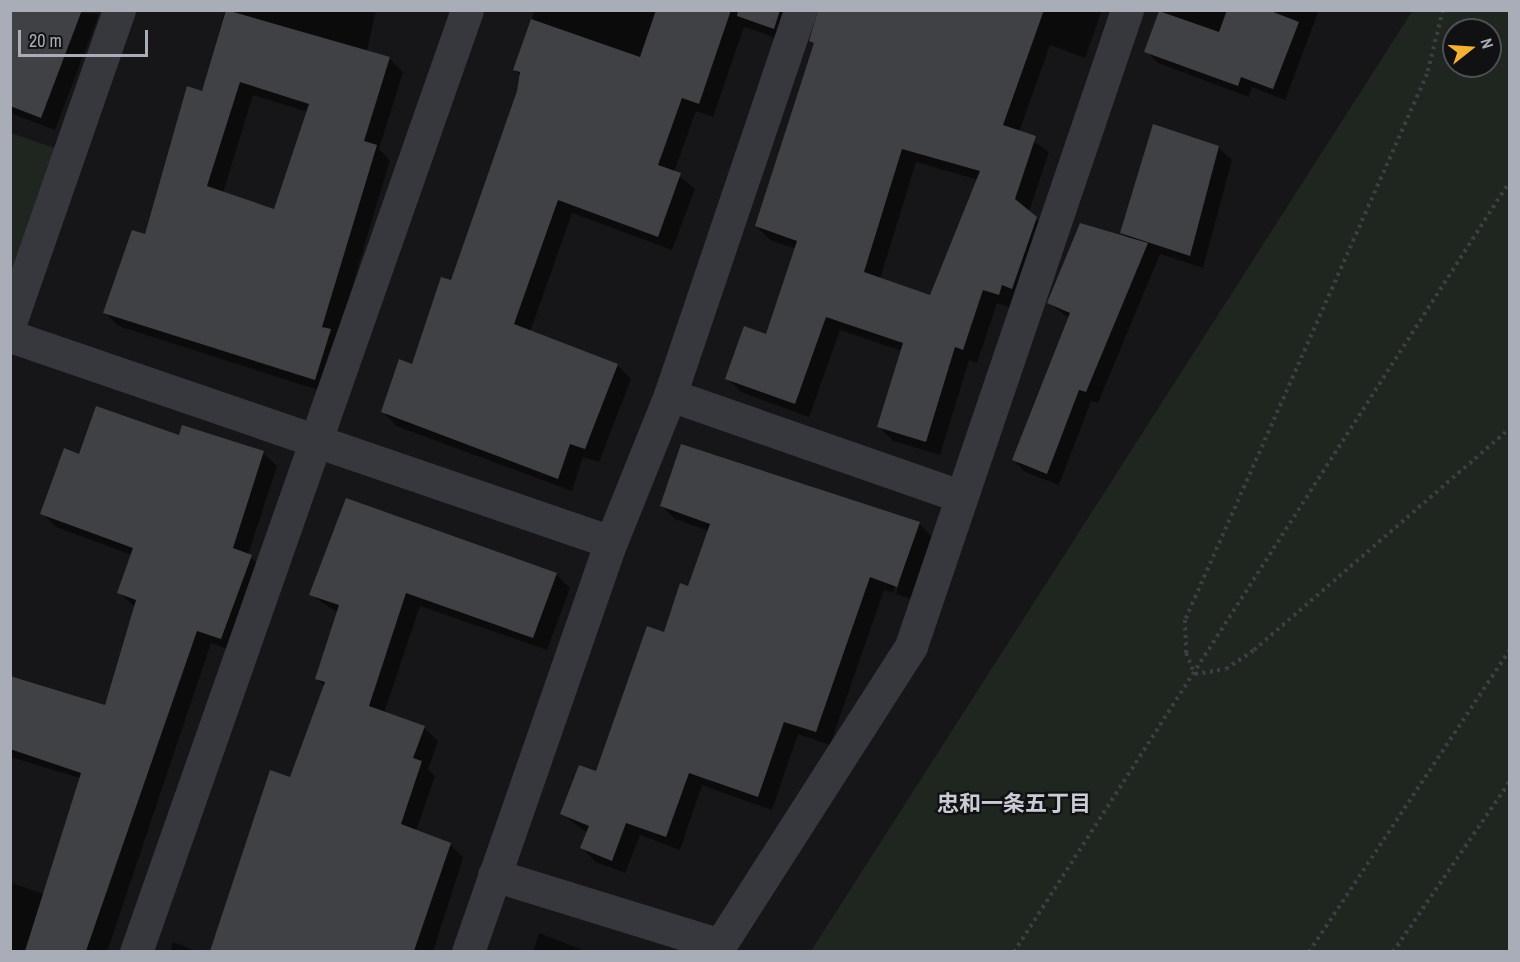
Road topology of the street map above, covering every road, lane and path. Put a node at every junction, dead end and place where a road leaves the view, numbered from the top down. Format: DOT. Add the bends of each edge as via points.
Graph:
graph roads {
  1 [pos="119,10"];
  2 [pos="467,10"];
  3 [pos="800,10"];
  4 [pos="1127,10"];
  5 [pos="1443,10"];
  6 [pos="1509,181"];
  7 [pos="10,323"];
  8 [pos="10,336"];
  9 [pos="670,395"];
  10 [pos="1509,428"];
  11 [pos="316,442"];
  12 [pos="960,496"];
  13 [pos="612,542"];
  14 [pos="1509,649"];
  15 [pos="1195,674"];
  16 [pos="1509,780"];
  17 [pos="494,875"];
  18 [pos="136,951"];
  19 [pos="468,951"];
  20 [pos="1014,951"];
  21 [pos="1309,951"];
  22 [pos="1393,951"];
  1 -- 7 [label="street"];
  2 -- 11 [label="street"];
  3 -- 9 [label="street"];
  4 -- 12 [label="street"];
  5 -- 15 [label="path" via="1427,74 1185,620 1186,653"];
  6 -- 15 [label="path"];
  8 -- 11 [label="street"];
  9 -- 12 [label="street"];
  9 -- 13 [label="street"];
  10 -- 15 [label="path" via="1254,650 1226,669"];
  11 -- 13 [label="street"];
  11 -- 18 [label="street"];
  12 -- 17 [label="street" via="911,646 720,945"];
  13 -- 17 [label="street"];
  14 -- 21 [label="path"];
  15 -- 20 [label="path"];
  16 -- 22 [label="path"];
  17 -- 19 [label="street"];
}
